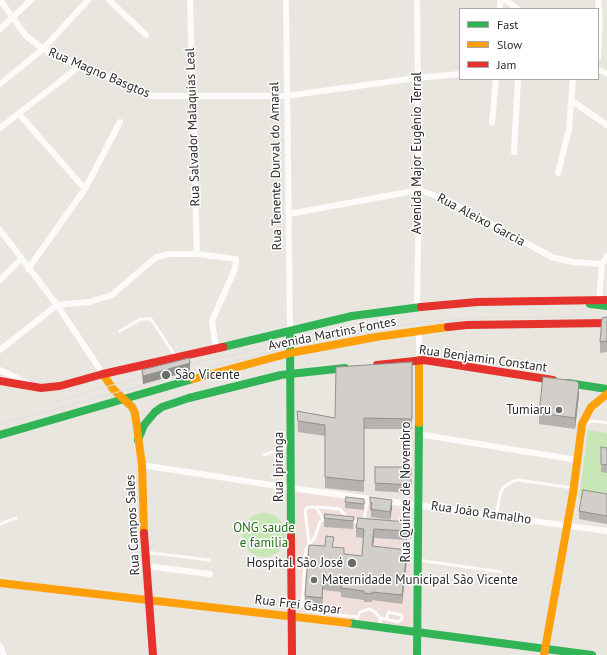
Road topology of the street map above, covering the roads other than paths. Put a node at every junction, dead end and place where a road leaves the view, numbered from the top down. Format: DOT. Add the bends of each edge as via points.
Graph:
graph roads {
  1 [pos="0,0"];
  2 [pos="31,0"];
  3 [pos="88,0"];
  4 [pos="109,0"];
  5 [pos="190,0"];
  6 [pos="286,0"];
  7 [pos="417,0"];
  8 [pos="505,0"];
  9 [pos="517,8"];
  10 [pos="599,9"];
  11 [pos="12,19"];
  12 [pos="0,29"];
  13 [pos="146,35"];
  14 [pos="599,38"];
  15 [pos="43,49"];
  16 [pos="80,66"];
  17 [pos="459,74"];
  18 [pos="416,78"];
  19 [pos="496,80"];
  20 [pos="518,80"];
  21 [pos="573,80"];
  22 [pos="0,84"];
  23 [pos="192,96"];
  24 [pos="286,96"];
  25 [pos="572,101"];
  26 [pos="20,114"];
  27 [pos="120,122"];
  28 [pos="492,123"];
  29 [pos="607,125"];
  30 [pos="0,128"];
  31 [pos="514,152"];
  32 [pos="558,173"];
  33 [pos="85,189"];
  34 [pos="419,190"];
  35 [pos="289,214"];
  36 [pos="0,230"];
  37 [pos="197,254"];
  38 [pos="607,256"];
  39 [pos="21,259"];
  40 [pos="602,264"];
  41 [pos="28,269"];
  42 [pos="0,280"];
  43 [pos="603,300"];
  44 [pos="568,301"];
  45 [pos="57,305"];
  46 [pos="607,306"];
  47 [pos="417,307"];
  48 [pos="607,323"];
  49 [pos="419,330"];
  50 [pos="120,331"];
  51 [pos="290,331"];
  52 [pos="216,349"];
  53 [pos="0,350"];
  54 [pos="290,353"];
  55 [pos="177,358"];
  56 [pos="419,360"];
  57 [pos="366,366"];
  58 [pos="350,368"];
  59 [pos="0,370"];
  60 [pos="103,374"];
  61 [pos="290,374"];
  62 [pos="0,381"];
  63 [pos="36,387"];
  64 [pos="607,389"];
  65 [pos="607,394"];
  66 [pos="124,399"];
  67 [pos="607,418"];
  68 [pos="607,423"];
  69 [pos="582,424"];
  70 [pos="418,434"];
  71 [pos="0,435"];
  72 [pos="138,440"];
  73 [pos="291,446"];
  74 [pos="264,455"];
  75 [pos="577,460"];
  76 [pos="142,465"];
  77 [pos="291,488"];
  78 [pos="573,488"];
  79 [pos="368,498"];
  80 [pos="418,504"];
  81 [pos="316,507"];
  82 [pos="496,516"];
  83 [pos="16,518"];
  84 [pos="323,519"];
  85 [pos="332,520"];
  86 [pos="344,521"];
  87 [pos="350,522"];
  88 [pos="0,524"];
  89 [pos="567,525"];
  90 [pos="607,531"];
  91 [pos="309,544"];
  92 [pos="145,552"];
  93 [pos="209,560"];
  94 [pos="417,560"];
  95 [pos="146,566"];
  96 [pos="501,572"];
  97 [pos="210,574"];
  98 [pos="0,583"];
  99 [pos="149,600"];
  100 [pos="292,617"];
  101 [pos="356,620"];
  102 [pos="386,620"];
  103 [pos="380,622"];
  104 [pos="417,631"];
  105 [pos="0,646"];
  106 [pos="545,652"];
  107 [pos="4,655"];
  108 [pos="153,655"];
  109 [pos="292,655"];
  110 [pos="417,655"];
  111 [pos="592,655"];
  1 -- 11 [label="street, Rua Magno Basgtos"];
  2 -- 11 [label="street"];
  3 -- 15 [label="street"];
  4 -- 13 [label="street"];
  5 -- 23 [label="street, Rua Salvador Malaquias Leal"];
  6 -- 24 [label="street, Rua Tenente Durval do Amaral"];
  7 -- 18 [label="street, Avenida Major Eugênio Terral"];
  8 -- 9 [label="street"];
  10 -- 14 [label="street"];
  11 -- 12 [label="street"];
  11 -- 15 [label="street, Rua Magno Basgtos" via="26,36"];
  15 -- 16 [label="street, Rua Magno Basgtos"];
  15 -- 22 [label="street"];
  16 -- 23 [label="street, Rua Magno Basgtos" via="152,96"];
  16 -- 26 [label="street"];
  17 -- 18 [label="street, Rua Magno Basgtos"];
  18 -- 24 [label="street, Rua Magno Basgtos"];
  18 -- 34 [label="street, Avenida Major Eugênio Terral"];
  19 -- 28 [label="street"];
  20 -- 31 [label="street"];
  21 -- 25 [label="street"];
  23 -- 24 [label="street, Rua Magno Basgtos"];
  23 -- 37 [label="street, Rua Salvador Malaquias Leal"];
  24 -- 35 [label="street, Rua Tenente Durval do Amaral"];
  25 -- 29 [label="street"];
  25 -- 32 [label="street" via="569,129"];
  26 -- 30 [label="street"];
  26 -- 33 [label="street"];
  27 -- 33 [label="street"];
  33 -- 41 [label="street"];
  34 -- 35 [label="street, Rua Aleixo Garcia"];
  34 -- 40 [label="street, Rua Aleixo Garcia" via="445,199 552,257 572,262"];
  34 -- 47 [label="street, Avenida Major Eugênio Terral"];
  35 -- 51 [label="street, Rua Tenente Durval do Amaral"];
  36 -- 39 [label="street"];
  37 -- 45 [label="street" via="161,254 112,295 89,302"];
  37 -- 52 [label="street" via="236,259 235,269 212,321"];
  38 -- 40 [label="street"];
  39 -- 41 [label="street"];
  39 -- 42 [label="street"];
  40 -- 43 [label="street"];
  41 -- 45 [label="street"];
  43 -- 44 [label="street, Avenida Martins Fontes"];
  44 -- 46 [label="street, Avenida Martins Fontes"];
  44 -- 47 [label="street, Avenida Martins Fontes" via="476,302"];
  45 -- 53 [label="street"];
  45 -- 60 [label="street"];
  47 -- 51 [label="street, Avenida Martins Fontes" via="352,316"];
  48 -- 49 [label="street, Avenida Martins Fontes" via="482,324"];
  49 -- 54 [label="street, Avenida Martins Fontes"];
  49 -- 56 [label="street, Rua Quinze de Novembro"];
  50 -- 55 [label="lane" via="141,319 151,319"];
  51 -- 52 [label="street, Avenida Martins Fontes"];
  51 -- 54 [label="street"];
  52 -- 55 [label="street, Avenida Martins Fontes"];
  54 -- 61 [label="street"];
  54 -- 66 [label="street, Avenida Martins Fontes"];
  55 -- 60 [label="street, Avenida Martins Fontes"];
  56 -- 57 [label="street, Rua Benjamin Constant"];
  56 -- 64 [label="street, Rua Benjamin Constant"];
  56 -- 70 [label="street, Rua Quinze de Novembro"];
  58 -- 61 [label="street"];
  59 -- 63 [label="street"];
  60 -- 63 [label="street, Avenida Martins Fontes" via="60,386"];
  60 -- 66 [label="street, Rua Campos Sales"];
  61 -- 72 [label="street" via="210,391 162,407 148,418"];
  61 -- 73 [label="street, Rua Ipiranga"];
  62 -- 63 [label="street, Avenida Martins Fontes"];
  65 -- 69 [label="street" via="591,408"];
  66 -- 71 [label="street, Avenida Martins Fontes"];
  66 -- 72 [label="street, Rua Campos Sales" via="135,413"];
  67 -- 68 [label="lane"];
  68 -- 69 [label="lane" via="594,421"];
  69 -- 75 [label="street"];
  70 -- 75 [label="street"];
  70 -- 80 [label="street, Rua Quinze de Novembro"];
  72 -- 76 [label="street, Rua Campos Sales"];
  73 -- 74 [label="lane"];
  73 -- 77 [label="street, Rua Ipiranga"];
  75 -- 78 [label="street"];
  76 -- 77 [label="street, Rua João Ramalho"];
  76 -- 92 [label="street, Rua Campos Sales"];
  77 -- 79 [label="street, Rua João Ramalho"];
  77 -- 100 [label="street, Rua Ipiranga"];
  78 -- 82 [label="lane" via="513,481 501,491"];
  78 -- 89 [label="street"];
  79 -- 80 [label="street, Rua João Ramalho"];
  79 -- 87 [label="lane" via="364,519"];
  80 -- 82 [label="street, Rua João Ramalho"];
  80 -- 94 [label="street, Rua Quinze de Novembro"];
  81 -- 84 [label="lane"];
  81 -- 87 [label="lane" via="340,509"];
  81 -- 91 [label="lane" via="308,507 305,510"];
  82 -- 89 [label="street, Rua João Ramalho"];
  83 -- 88 [label="lane"];
  84 -- 85 [label="lane"];
  84 -- 91 [label="lane"];
  86 -- 87 [label="lane"];
  89 -- 90 [label="street, Rua João Ramalho"];
  89 -- 106 [label="street"];
  91 -- 101 [label="lane" via="306,549 302,606 304,609"];
  92 -- 93 [label="lane"];
  92 -- 95 [label="street, Rua Campos Sales"];
  94 -- 96 [label="lane"];
  94 -- 104 [label="street, Rua Quinze de Novembro"];
  95 -- 97 [label="street"];
  95 -- 99 [label="street, Rua Campos Sales"];
  98 -- 99 [label="street, Rua Frei Gaspar"];
  99 -- 100 [label="street, Rua Frei Gaspar"];
  99 -- 108 [label="street, Rua Campos Sales"];
  100 -- 101 [label="street, Rua Frei Gaspar"];
  100 -- 109 [label="street, Rua Ipiranga"];
  101 -- 103 [label="street, Rua Frei Gaspar"];
  101 -- 103 [label="lane" via="365,609 370,609"];
  102 -- 102 [label="lane" via="400,621 402,615 389,612"];
  102 -- 103 [label="lane"];
  103 -- 104 [label="street, Rua Frei Gaspar"];
  104 -- 106 [label="street, Rua Frei Gaspar"];
  104 -- 110 [label="street, Rua Quinze de Novembro"];
  105 -- 107 [label="street"];
  106 -- 111 [label="street, Rua Frei Gaspar"];
}
